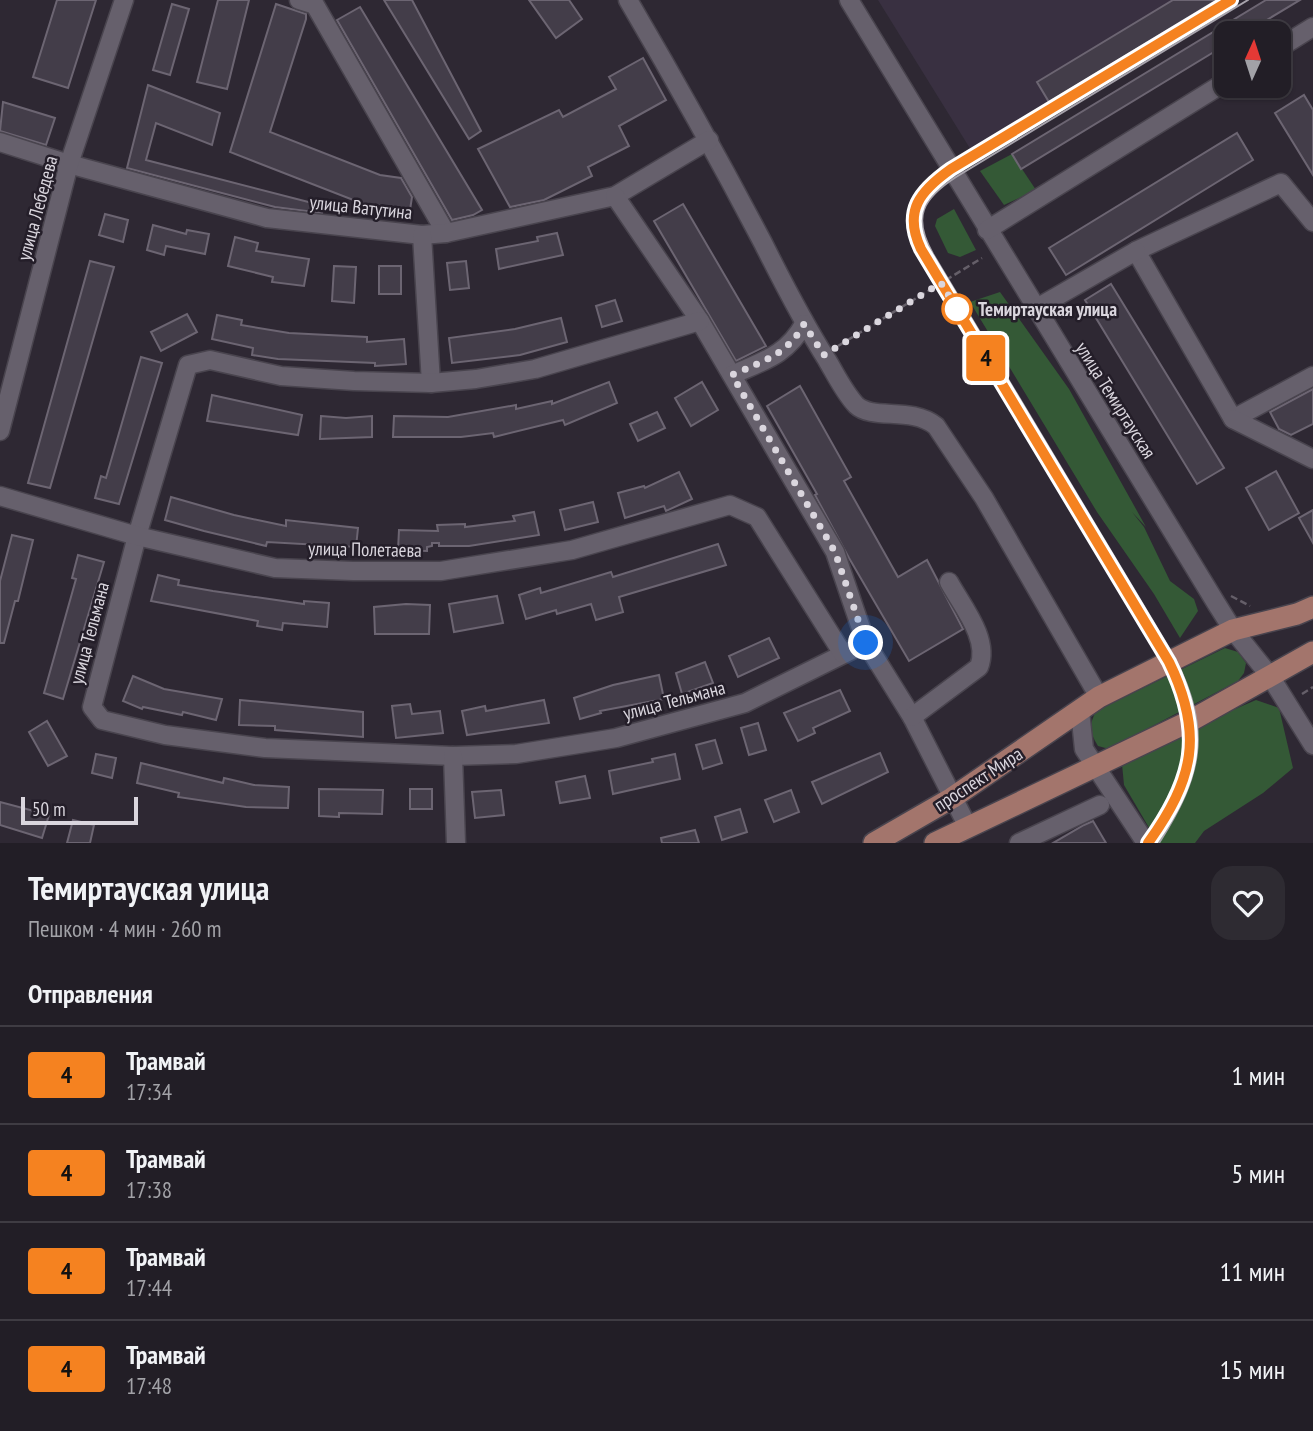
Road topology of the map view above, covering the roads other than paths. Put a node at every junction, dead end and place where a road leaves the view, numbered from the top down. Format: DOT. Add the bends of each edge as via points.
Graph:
graph roads {
  1 [pos="124,0"];
  2 [pos="299,0"];
  3 [pos="628,0"];
  4 [pos="849,0"];
  5 [pos="1313,27"];
  6 [pos="1292,40"];
  7 [pos="1214,89"];
  8 [pos="709,140"];
  9 [pos="0,142"];
  10 [pos="69,164"];
  11 [pos="615,196"];
  12 [pos="1313,222"];
  13 [pos="987,230"];
  14 [pos="446,233"];
  15 [pos="422,235"];
  16 [pos="1136,251"];
  17 [pos="1035,309"];
  18 [pos="700,321"];
  19 [pos="804,324"];
  20 [pos="732,375"];
  21 [pos="1313,376"];
  22 [pos="431,383"];
  23 [pos="1233,419"];
  24 [pos="0,430"];
  25 [pos="1313,459"];
  26 [pos="0,496"];
  27 [pos="136,536"];
  28 [pos="949,582"];
  29 [pos="1313,607"];
  30 [pos="1233,630"];
  31 [pos="866,643"];
  32 [pos="1313,652"];
  33 [pos="843,654"];
  34 [pos="1270,676"];
  35 [pos="1099,697"];
  36 [pos="1080,711"];
  37 [pos="912,717"];
  38 [pos="1313,745"];
  39 [pos="453,756"];
  40 [pos="1096,767"];
  41 [pos="953,798"];
  42 [pos="1100,804"];
  43 [pos="968,827"];
  44 [pos="456,843"];
  45 [pos="874,843"];
  46 [pos="934,843"];
  47 [pos="1019,843"];
  48 [pos="1146,843"];
  1 -- 10 [label="street, улица Лебедева"];
  2 -- 14 [label="street" via="315,5"];
  3 -- 8 [label="street"];
  4 -- 13 [label="street, улица Темиртауская"];
  5 -- 6 [label="street"];
  7 -- 13 [label="street"];
  8 -- 11 [label="street, улица Ватутина"];
  8 -- 19 [label="street"];
  9 -- 10 [label="street, улица Ватутина"];
  10 -- 15 [label="street, улица Ватутина" via="267,218"];
  10 -- 24 [label="street, улица Лебедева"];
  11 -- 14 [label="street, улица Ватутина"];
  11 -- 18 [label="street"];
  12 -- 16 [label="street" via="1281,183"];
  13 -- 17 [label="street, улица Темиртауская"];
  14 -- 15 [label="street, улица Ватутина"];
  15 -- 22 [label="street"];
  16 -- 17 [label="street"];
  16 -- 23 [label="street"];
  17 -- 30 [label="street, улица Темиртауская"];
  18 -- 20 [label="street"];
  18 -- 22 [label="street, улица Тельмана" via="535,369"];
  19 -- 20 [label="street" via="783,351"];
  19 -- 35 [label="street" via="858,407 925,418 936,426 984,498"];
  20 -- 31 [label="street" via="835,552"];
  21 -- 23 [label="street"];
  22 -- 27 [label="street, улица Тельмана" via="281,376 210,360 188,365"];
  23 -- 25 [label="street"];
  26 -- 27 [label="street, улица Полетаева"];
  27 -- 33 [label="street, улица Полетаева" via="275,568 441,571 572,550 730,505 757,517"];
  27 -- 39 [label="street, улица Тельмана" via="92,707 102,720 165,735 265,748"];
  28 -- 37 [label="street" via="984,654 979,667"];
  29 -- 30 [label="main road, проспект Мира"];
  30 -- 34 [label="street, улица Темиртауская"];
  30 -- 35 [label="main road, проспект Мира"];
  31 -- 33 [label="street, улица Тельмана"];
  31 -- 37 [label="street"];
  32 -- 34 [label="main road, проспект Мира"];
  33 -- 39 [label="street, улица Тельмана" via="745,703 616,738 516,754"];
  34 -- 38 [label="street, улица Темиртауская"];
  34 -- 40 [label="main road, проспект Мира"];
  35 -- 36 [label="main road, проспект Мира"];
  36 -- 40 [label="street" via="1084,749"];
  36 -- 41 [label="main road, проспект Мира"];
  37 -- 41 [label="street"];
  39 -- 44 [label="street"];
  40 -- 43 [label="main road, проспект Мира"];
  40 -- 48 [label="street"];
  41 -- 43 [label="street"];
  41 -- 45 [label="main road, проспект Мира"];
  42 -- 47 [label="street"];
  43 -- 46 [label="main road, проспект Мира"];
}
